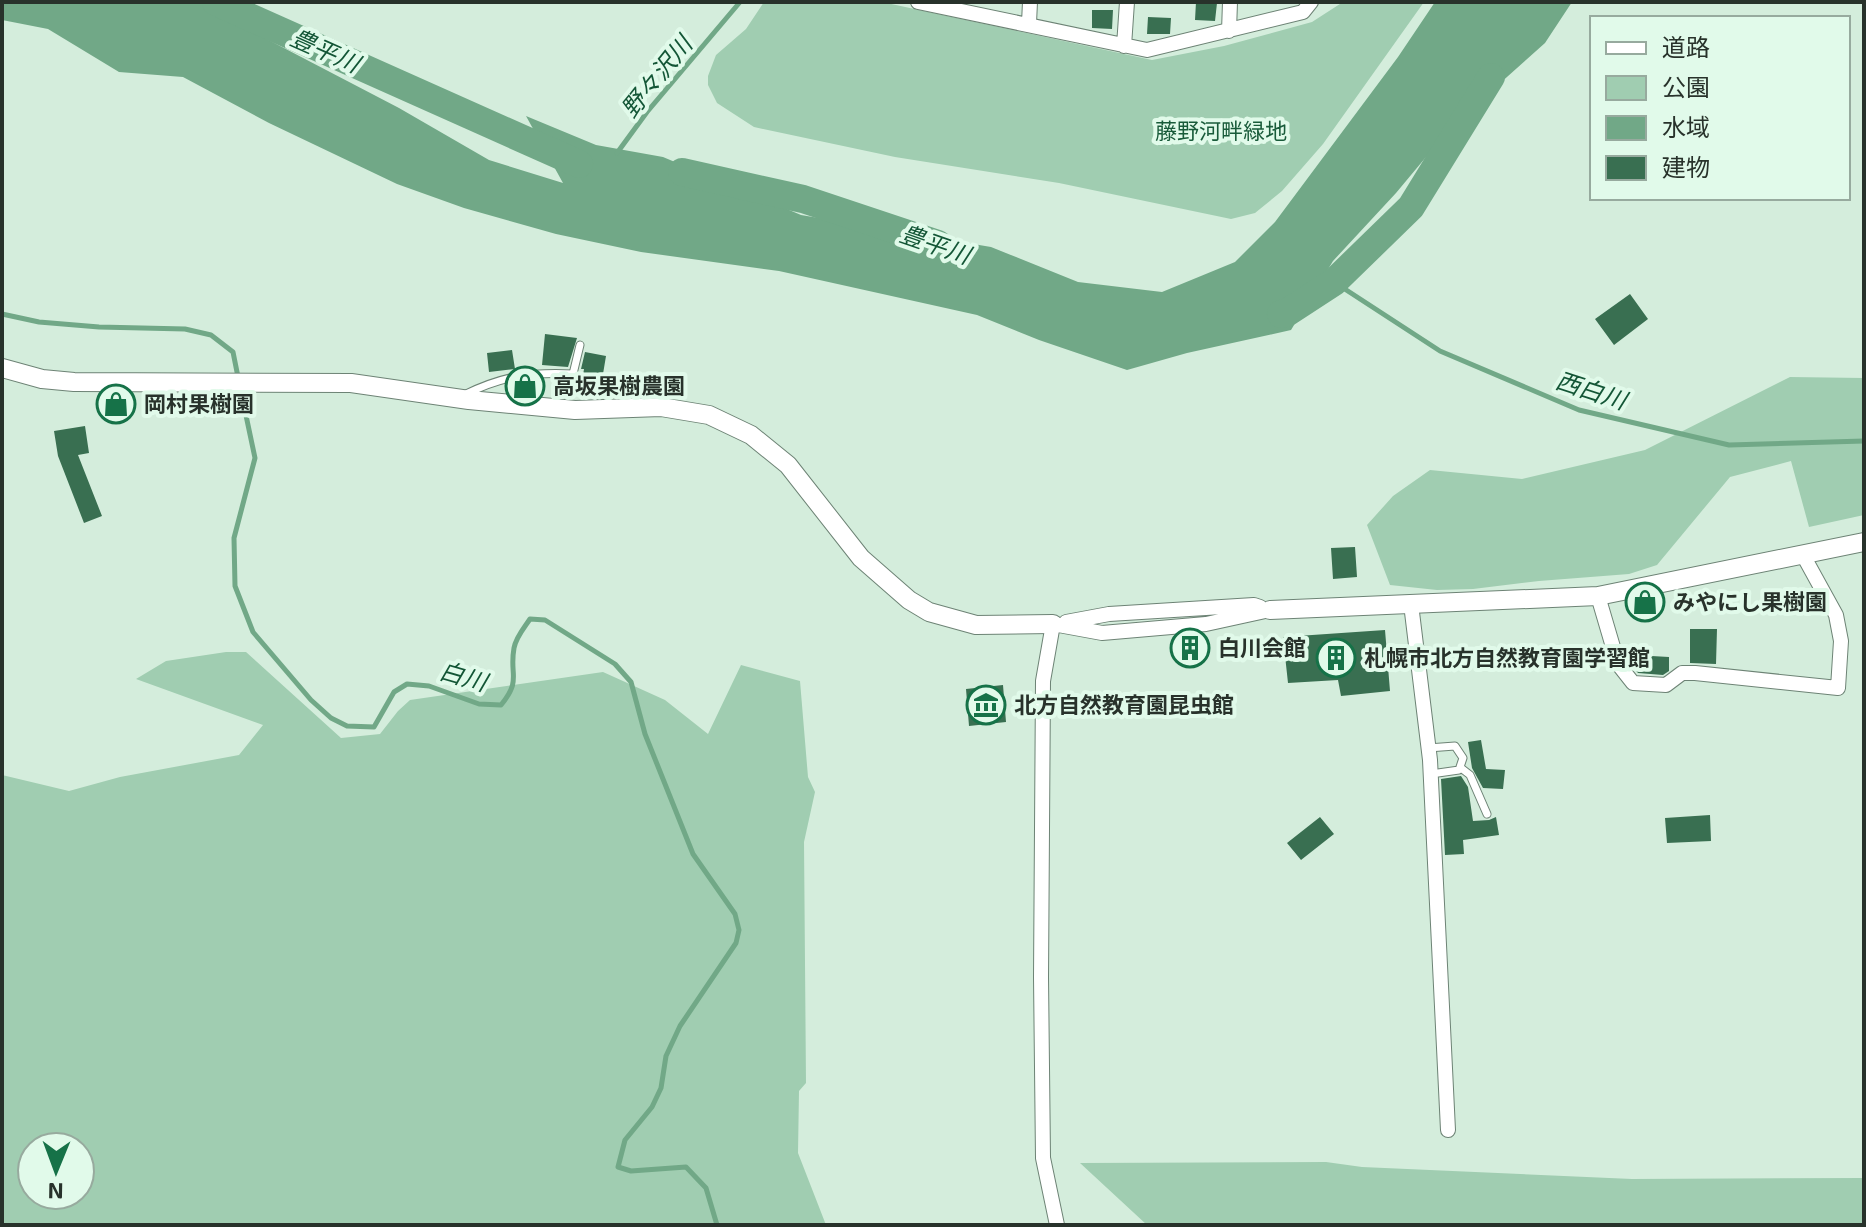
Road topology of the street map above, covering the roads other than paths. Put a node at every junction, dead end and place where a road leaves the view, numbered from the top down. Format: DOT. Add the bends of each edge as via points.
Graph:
graph roads {
  1 [pos="1030,2"];
  2 [pos="1127,2"];
  3 [pos="1230,2"];
  4 [pos="1311,2"];
  5 [pos="928,3"];
  6 [pos="1029,23"];
  7 [pos="1229,31"];
  8 [pos="1124,46"];
  9 [pos="580,345"];
  10 [pos="2,368"];
  11 [pos="459,398"];
  12 [pos="1864,542"];
  13 [pos="1803,555"];
  14 [pos="1598,596"];
  15 [pos="1411,604"];
  16 [pos="1270,610"];
  17 [pos="1053,624"];
  18 [pos="1428,748"];
  19 [pos="1461,768"];
  20 [pos="1431,774"];
  21 [pos="1487,814"];
  22 [pos="1448,1130"];
  23 [pos="1057,1225"];
  1 -- 6 [label="street"];
  2 -- 8 [label="street"];
  3 -- 7 [label="street"];
  4 -- 7 [label="street" via="1303,12"];
  5 -- 6 [label="street"];
  6 -- 8 [label="street"];
  7 -- 8 [label="street" via="1147,50"];
  9 -- 11 [label="lane" via="573,374 521,375"];
  10 -- 11 [label="street" via="74,382 351,383"];
  11 -- 17 [label="street" via="575,410 661,407 709,415 751,435 788,465 861,558 909,600 929,612 976,625"];
  12 -- 13 [label="street"];
  13 -- 14 [label="street"];
  13 -- 14 [label="street" via="1836,615 1841,641 1838,688 1695,673 1682,673 1666,685 1633,683 1618,664"];
  14 -- 15 [label="street"];
  15 -- 16 [label="street"];
  15 -- 18 [label="street"];
  16 -- 17 [label="street" via="1206,624 1102,633"];
  17 -- 23 [label="street" via="1043,681 1041,977 1043,1158"];
  18 -- 19 [label="lane" via="1455,746 1462,752"];
  18 -- 20 [label="street"];
  19 -- 20 [label="lane"];
  19 -- 21 [label="lane" via="1470,775"];
  20 -- 22 [label="street"];
}
